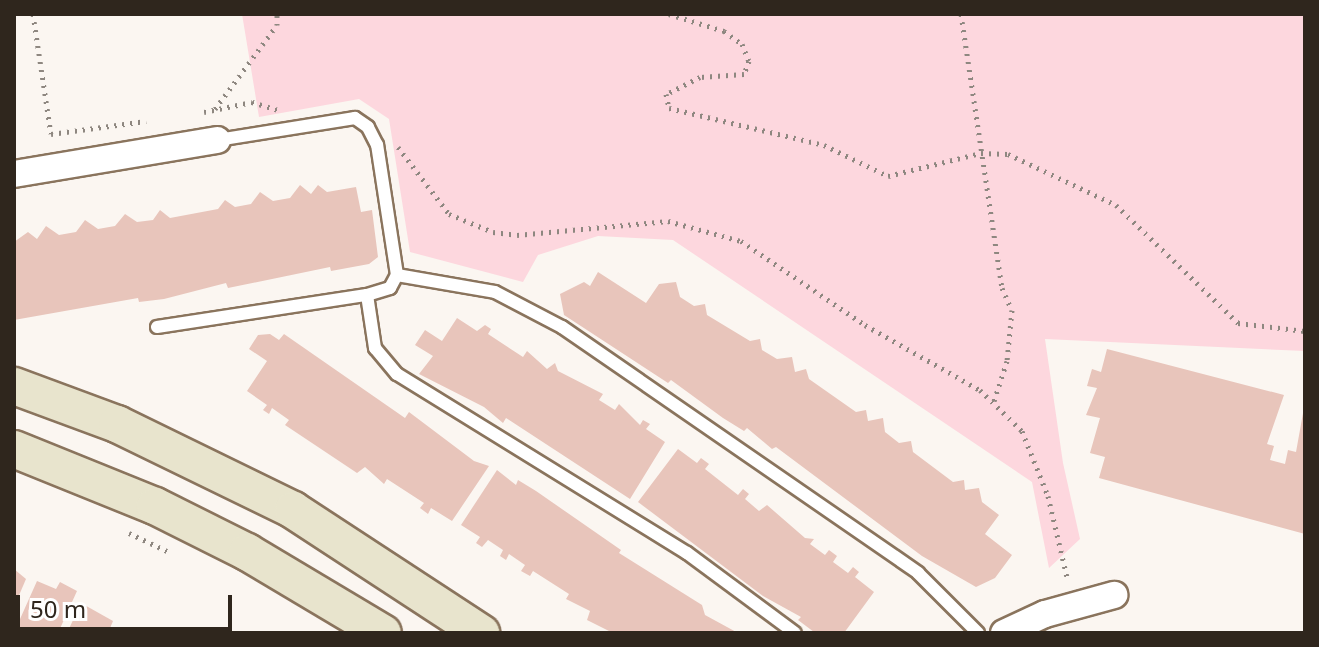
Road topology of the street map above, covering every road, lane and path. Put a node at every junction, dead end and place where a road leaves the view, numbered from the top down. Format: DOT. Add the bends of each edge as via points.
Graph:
graph roads {
  1 [pos="33,14"];
  2 [pos="277,14"];
  3 [pos="669,14"];
  4 [pos="961,14"];
  5 [pos="214,110"];
  6 [pos="217,140"];
  7 [pos="377,145"];
  8 [pos="981,153"];
  9 [pos="56,167"];
  10 [pos="14,174"];
  11 [pos="397,275"];
  12 [pos="367,295"];
  13 [pos="157,327"];
  14 [pos="1305,331"];
  15 [pos="14,386"];
  16 [pos="994,401"];
  17 [pos="14,449"];
  18 [pos="126,532"];
  19 [pos="177,556"];
  20 [pos="1065,564"];
  21 [pos="1114,595"];
  22 [pos="1042,625"];
  23 [pos="383,633"];
  24 [pos="481,633"];
  25 [pos="795,633"];
  26 [pos="978,633"];
  27 [pos="1004,633"];
  1 -- 9 [label="path"];
  2 -- 5 [label="path" via="277,25"];
  3 -- 8 [label="path" via="724,31 742,44 749,61 744,74 700,77 666,94 669,108 824,145 888,176"];
  4 -- 8 [label="path"];
  6 -- 7 [label="lane" via="355,118 368,127"];
  6 -- 9 [label="street"];
  7 -- 11 [label="lane"];
  7 -- 16 [label="path" via="401,148 449,214 493,232 517,235 668,221 741,241 865,325"];
  8 -- 14 [label="path" via="1008,154 1116,205 1238,323"];
  8 -- 16 [label="path" via="1002,288 1012,310 1007,361"];
  9 -- 10 [label="street"];
  11 -- 12 [label="lane" via="390,288"];
  11 -- 26 [label="lane" via="495,292 562,327 918,573"];
  12 -- 13 [label="lane"];
  12 -- 25 [label="lane" via="375,348 397,374 687,553"];
  15 -- 24 [label="main road" via="130,429 293,510"];
  16 -- 20 [label="path" via="1022,431 1048,496"];
  17 -- 23 [label="main road" via="155,506 247,552"];
  18 -- 19 [label="path"];
  21 -- 22 [label="street"];
  22 -- 27 [label="street"];
}
